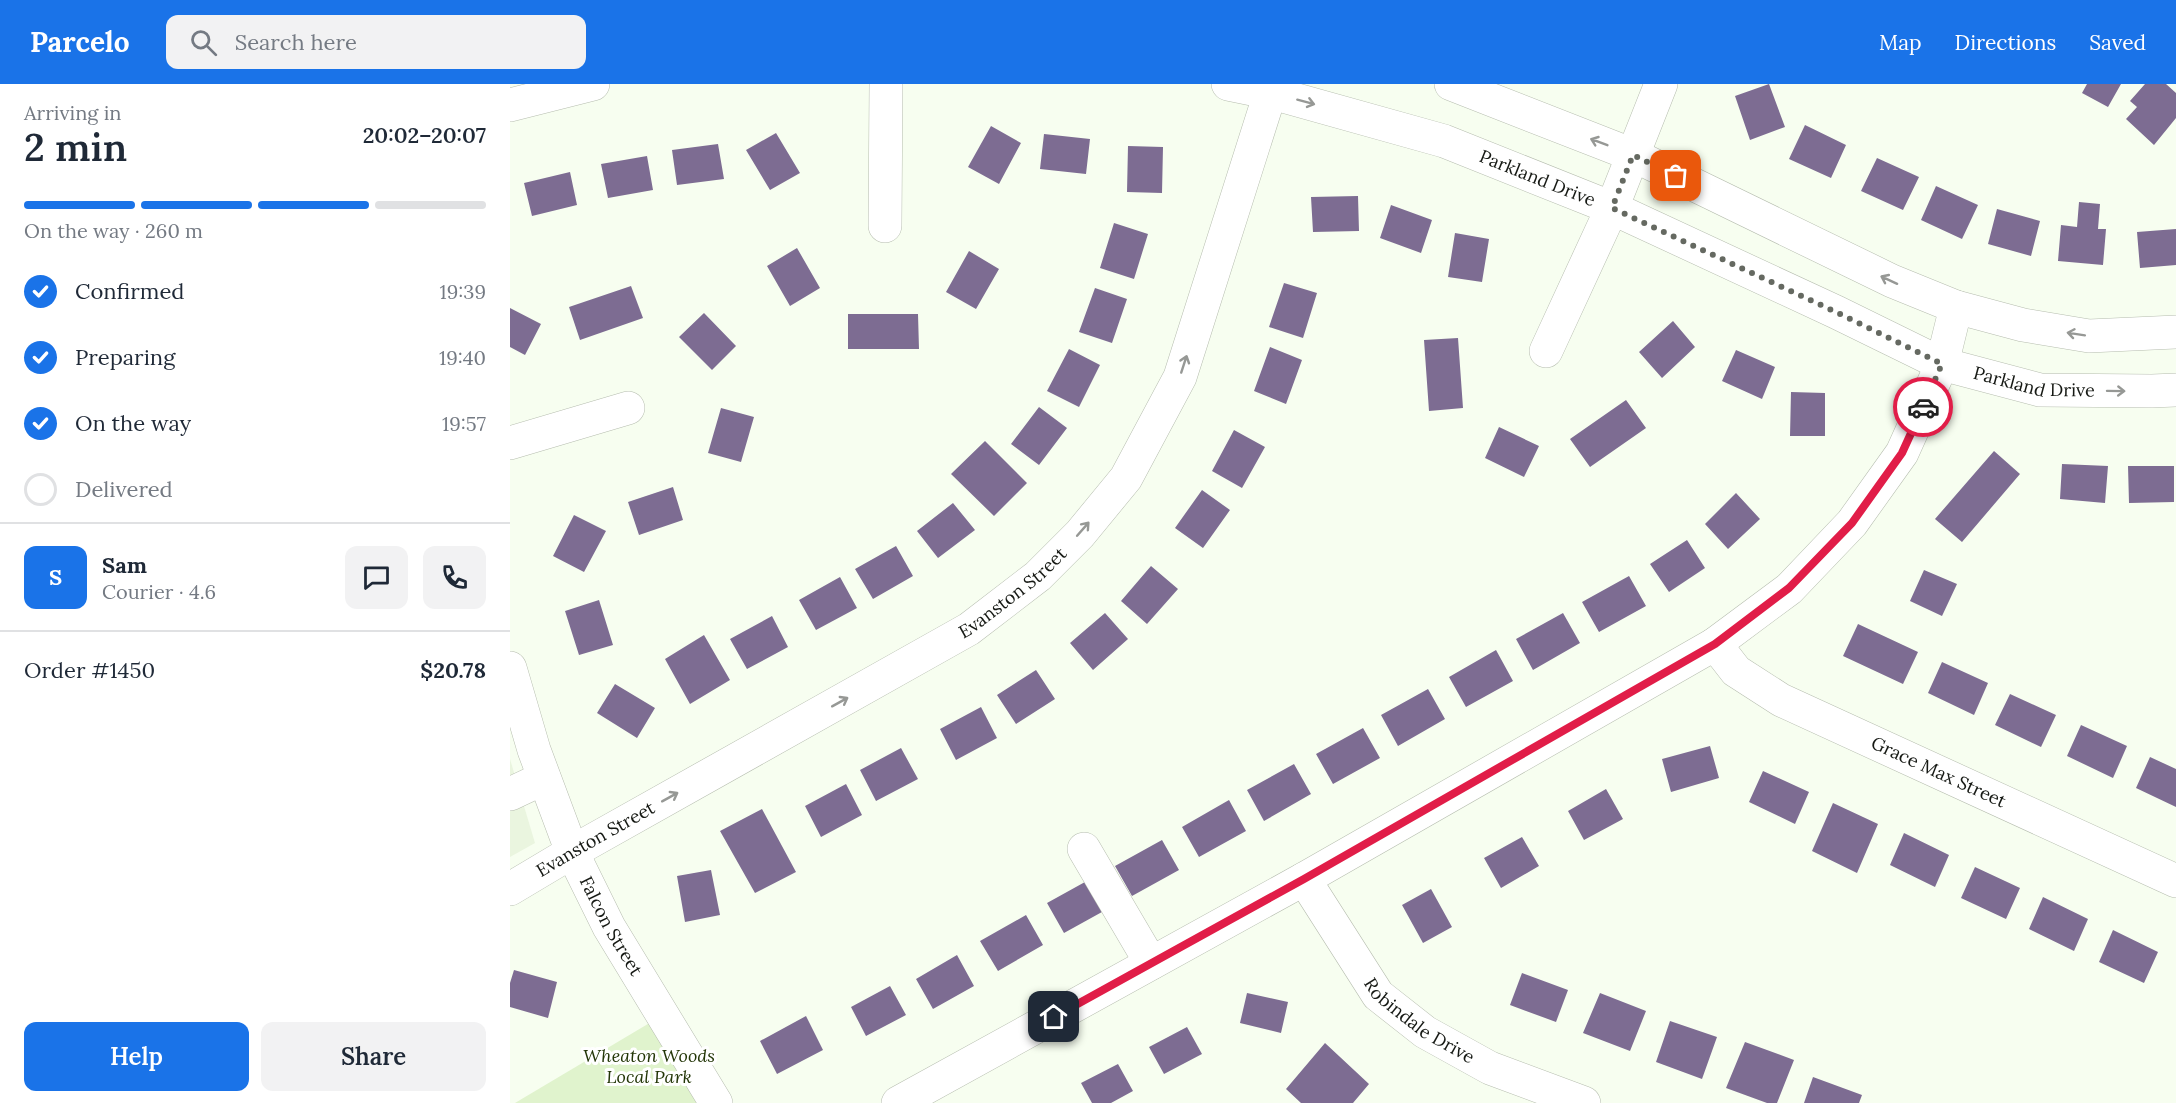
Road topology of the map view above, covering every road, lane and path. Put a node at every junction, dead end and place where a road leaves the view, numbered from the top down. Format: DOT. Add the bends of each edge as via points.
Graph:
graph roads {
  1 [pos="593,84"];
  2 [pos="886,84"];
  3 [pos="1228,84"];
  4 [pos="1451,84"];
  5 [pos="1661,84"];
  6 [pos="1273,88"];
  7 [pos="510,105"];
  8 [pos="1633,155"];
  9 [pos="1612,208"];
  10 [pos="885,226"];
  11 [pos="1956,307"];
  12 [pos="2176,332"];
  13 [pos="1546,351"];
  14 [pos="1942,364"];
  15 [pos="2176,390"];
  16 [pos="628,408"];
  17 [pos="510,443"];
  18 [pos="1715,644"];
  19 [pos="510,668"];
  20 [pos="544,778"];
  21 [pos="510,794"];
  22 [pos="1084,849"];
  23 [pos="572,852"];
  24 [pos="1304,879"];
  25 [pos="2176,881"];
  26 [pos="510,889"];
  27 [pos="1151,963"];
  28 [pos="716,1103"];
  29 [pos="898,1103"];
  30 [pos="1584,1103"];
  1 -- 7 [label="street"];
  2 -- 10 [label="street"];
  3 -- 6 [label="street, Parkland Drive"];
  8 -- 4 [label="street, one-way"];
  5 -- 8 [label="street"];
  6 -- 9 [label="street, Parkland Drive, one-way" via="1444,141"];
  23 -- 6 [label="street, Evanston Street, one-way" via="969,629 1038,576 1080,534 1126,478 1180,377"];
  8 -- 9 [label="street"];
  11 -- 8 [label="street, one-way" via="1892,281"];
  9 -- 13 [label="street"];
  9 -- 14 [label="street, Parkland Drive"];
  12 -- 11 [label="street, one-way" via="2089,336 2023,326"];
  11 -- 14 [label="street"];
  14 -- 15 [label="street, Parkland Drive, one-way" via="2040,390"];
  14 -- 18 [label="street" via="1902,453 1852,523 1789,588"];
  16 -- 17 [label="street"];
  18 -- 24 [label="street"];
  18 -- 25 [label="street, Grace Max Street" via="1736,671 1781,700"];
  19 -- 20 [label="street, Falcon Street"];
  20 -- 21 [label="street"];
  20 -- 23 [label="street, Falcon Street"];
  22 -- 27 [label="street"];
  23 -- 26 [label="street, Evanston Street"];
  23 -- 28 [label="street, Falcon Street" via="609,927"];
  24 -- 27 [label="street"];
  24 -- 30 [label="street, Robindale Drive" via="1378,995 1425,1032 1490,1068"];
  27 -- 29 [label="street"];
}
